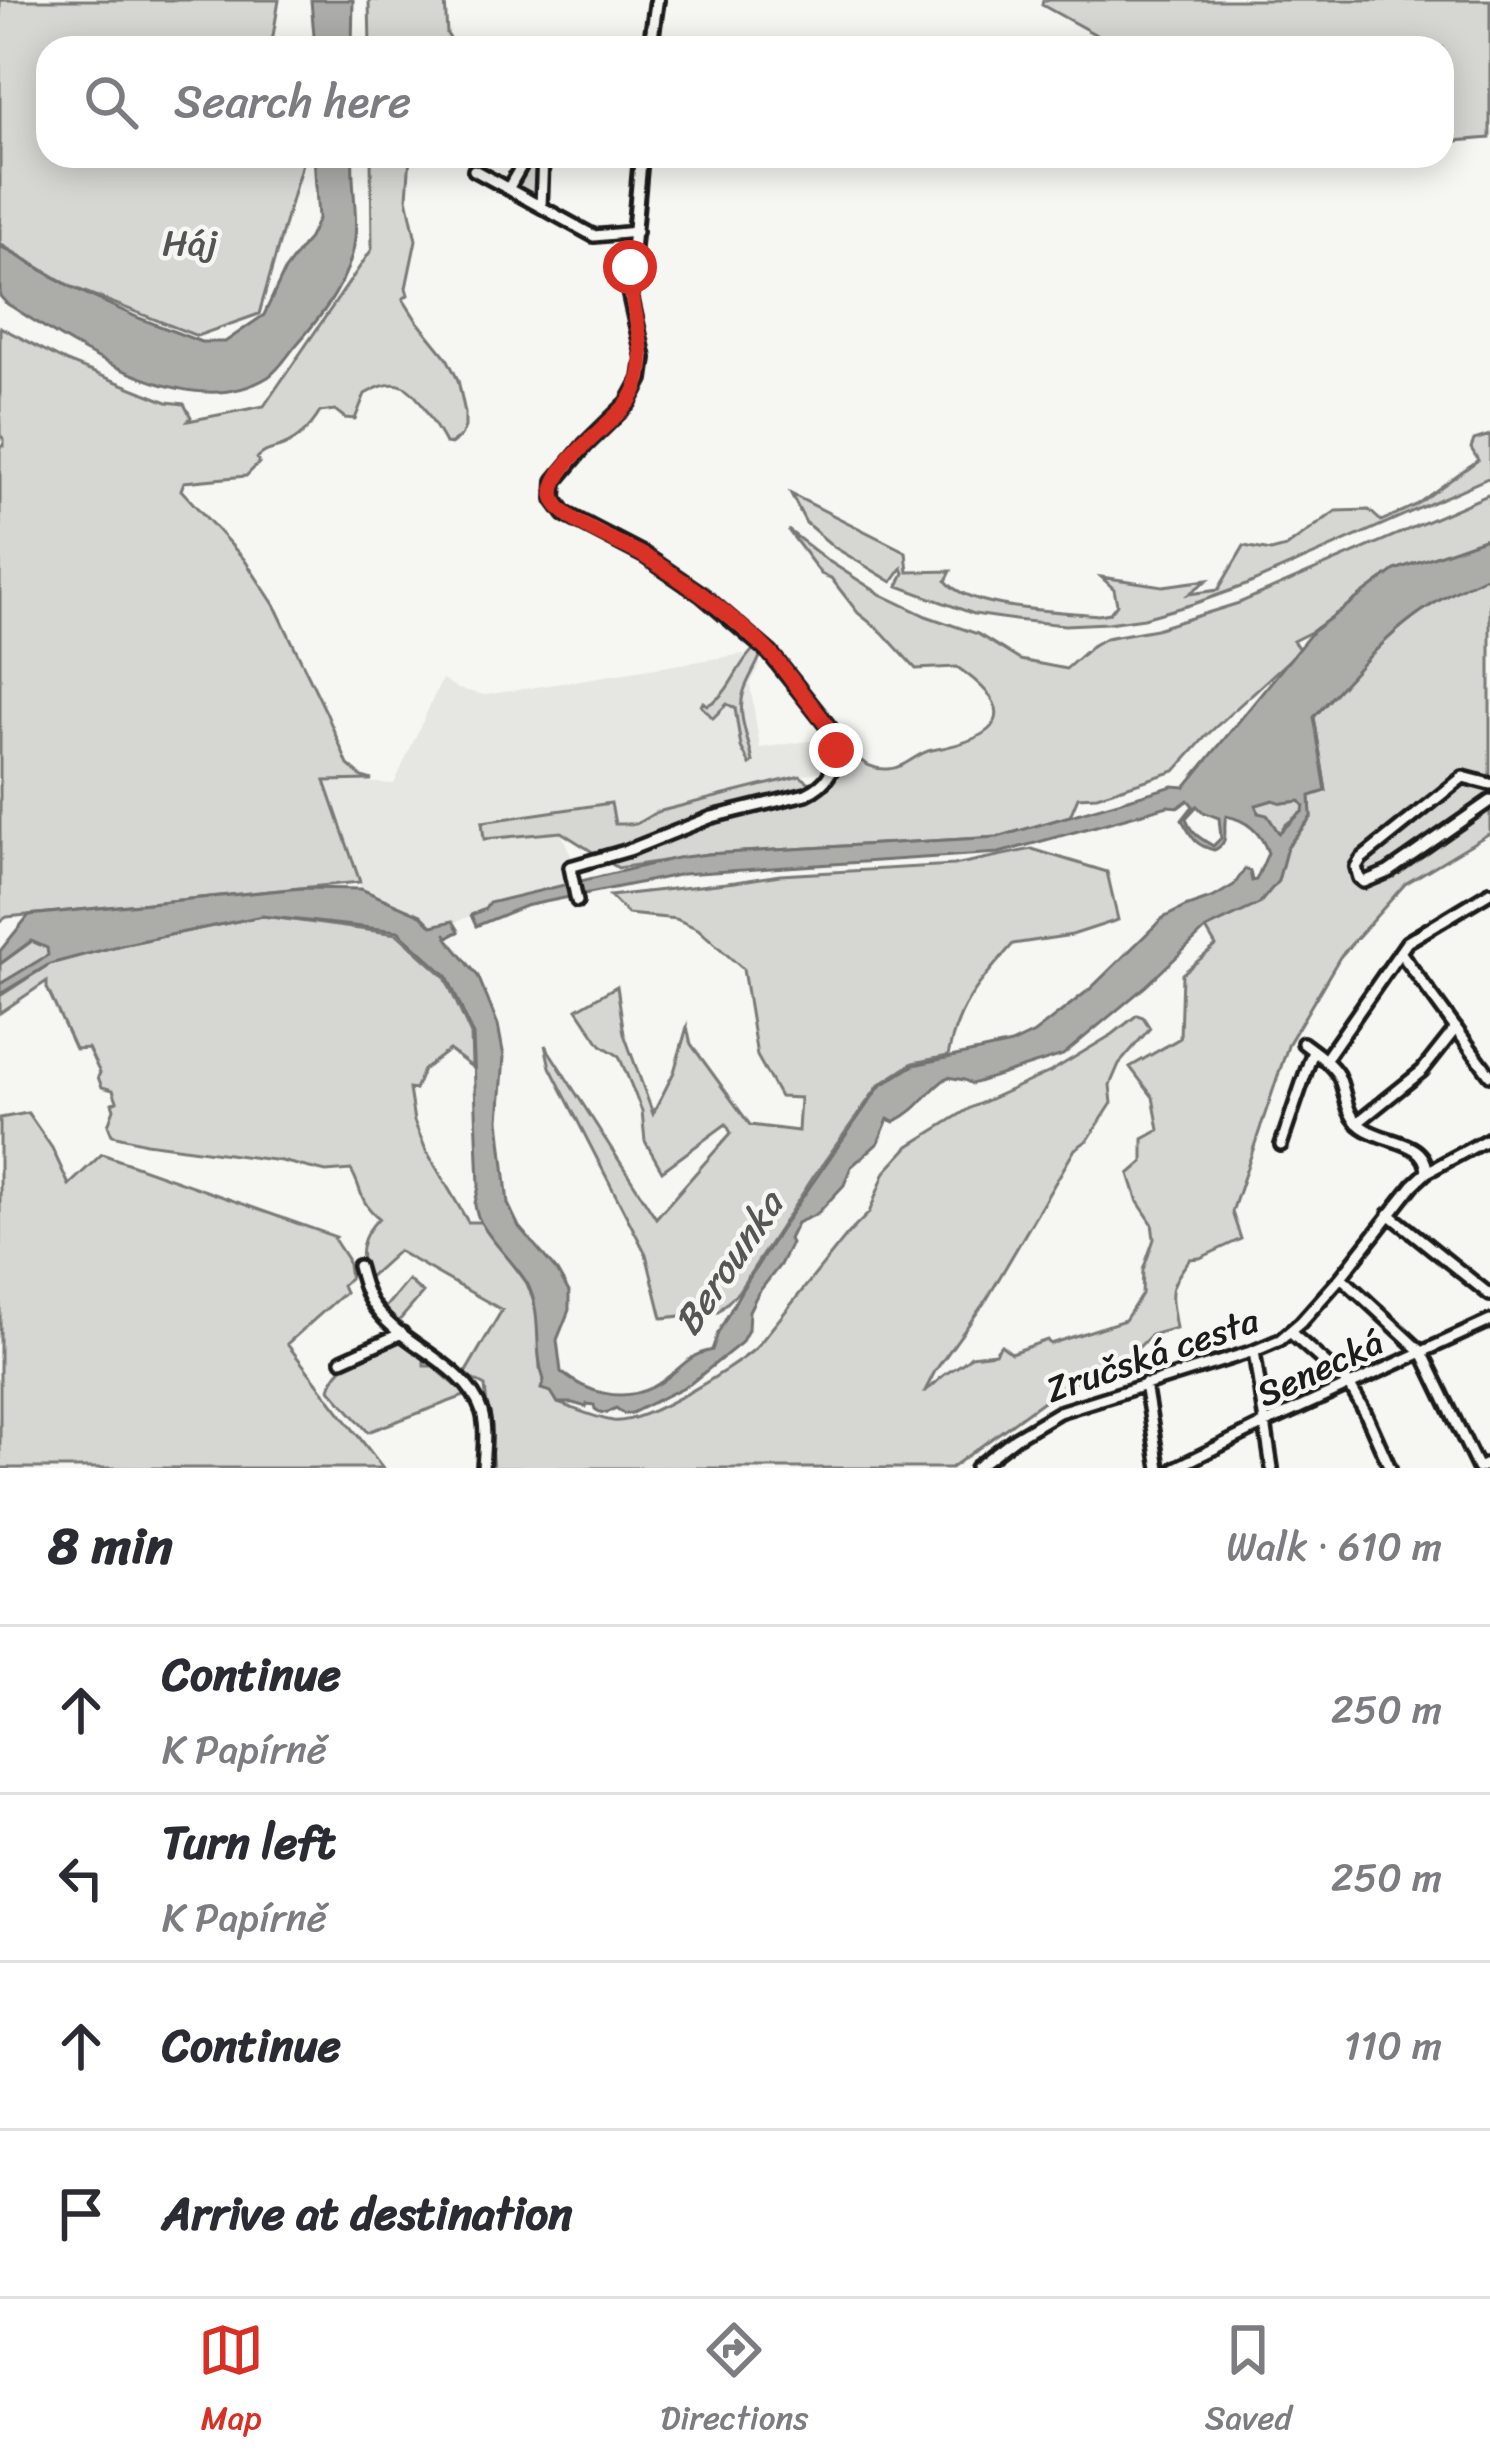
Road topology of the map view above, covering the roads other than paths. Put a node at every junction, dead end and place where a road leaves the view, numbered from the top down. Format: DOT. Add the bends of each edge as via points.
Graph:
graph roads {
  1 [pos="657,0"];
  2 [pos="652,36"];
  3 [pos="520,168"];
  4 [pos="543,168"];
  5 [pos="640,168"];
  6 [pos="474,170"];
  7 [pos="508,189"];
  8 [pos="541,206"];
  9 [pos="636,232"];
  10 [pos="836,745"];
  11 [pos="1490,784"];
  12 [pos="1490,801"];
  13 [pos="1490,892"];
  14 [pos="577,901"];
  15 [pos="1400,952"];
  16 [pos="1456,1028"];
  17 [pos="1303,1042"];
  18 [pos="1313,1051"];
  19 [pos="1325,1060"];
  20 [pos="1490,1075"];
  21 [pos="1357,1123"];
  22 [pos="1490,1138"];
  23 [pos="1281,1145"];
  24 [pos="1427,1172"];
  25 [pos="1389,1214"];
  26 [pos="358,1266"];
  27 [pos="1341,1277"];
  28 [pos="1490,1294"];
  29 [pos="1490,1321"];
  30 [pos="1291,1333"];
  31 [pos="402,1334"];
  32 [pos="1254,1351"];
  33 [pos="1422,1352"];
  34 [pos="342,1360"];
  35 [pos="1144,1384"];
  36 [pos="1349,1384"];
  37 [pos="1264,1424"];
  38 [pos="1490,1463"];
  39 [pos="483,1468"];
  40 [pos="976,1468"];
  41 [pos="1159,1468"];
  42 [pos="1175,1468"];
  43 [pos="1272,1468"];
  44 [pos="1390,1468"];
  45 [pos="1478,1468"];
  1 -- 2 [label="street"];
  3 -- 7 [label="street"];
  4 -- 8 [label="street"];
  5 -- 9 [label="street"];
  6 -- 7 [label="street"];
  7 -- 8 [label="street"];
  8 -- 9 [label="street" via="594,236"];
  9 -- 10 [label="street" via="629,291 641,379 628,404 556,481 554,499 565,514 701,594 770,653"];
  10 -- 14 [label="street" via="818,789 570,867"];
  11 -- 12 [label="street" via="1463,777 1361,859 1359,878 1388,872"];
  13 -- 15 [label="street"];
  15 -- 16 [label="street"];
  15 -- 19 [label="street"];
  16 -- 20 [label="street"];
  16 -- 21 [label="street" via="1423,1071"];
  17 -- 18 [label="street"];
  18 -- 19 [label="street"];
  18 -- 23 [label="street"];
  19 -- 21 [label="street"];
  21 -- 24 [label="street" via="1420,1151"];
  22 -- 24 [label="street, Zručská cesta"];
  24 -- 25 [label="street, Zručská cesta"];
  25 -- 27 [label="street, Zručská cesta"];
  25 -- 28 [label="street"];
  26 -- 31 [label="street" via="373,1306"];
  27 -- 30 [label="street, Zručská cesta"];
  27 -- 33 [label="street"];
  29 -- 33 [label="street, Senecká"];
  30 -- 32 [label="street, Zručská cesta"];
  30 -- 36 [label="street"];
  31 -- 34 [label="street"];
  31 -- 39 [label="street" via="474,1396 484,1424"];
  32 -- 35 [label="street, Zručská cesta"];
  32 -- 37 [label="street"];
  33 -- 36 [label="street, Senecká"];
  33 -- 45 [label="street"];
  35 -- 40 [label="street, Zručská cesta" via="1059,1412"];
  35 -- 41 [label="street"];
  36 -- 37 [label="street, Senecká"];
  36 -- 44 [label="street"];
  37 -- 42 [label="street, Senecká"];
  37 -- 43 [label="street"];
  38 -- 45 [label="street"];
}
